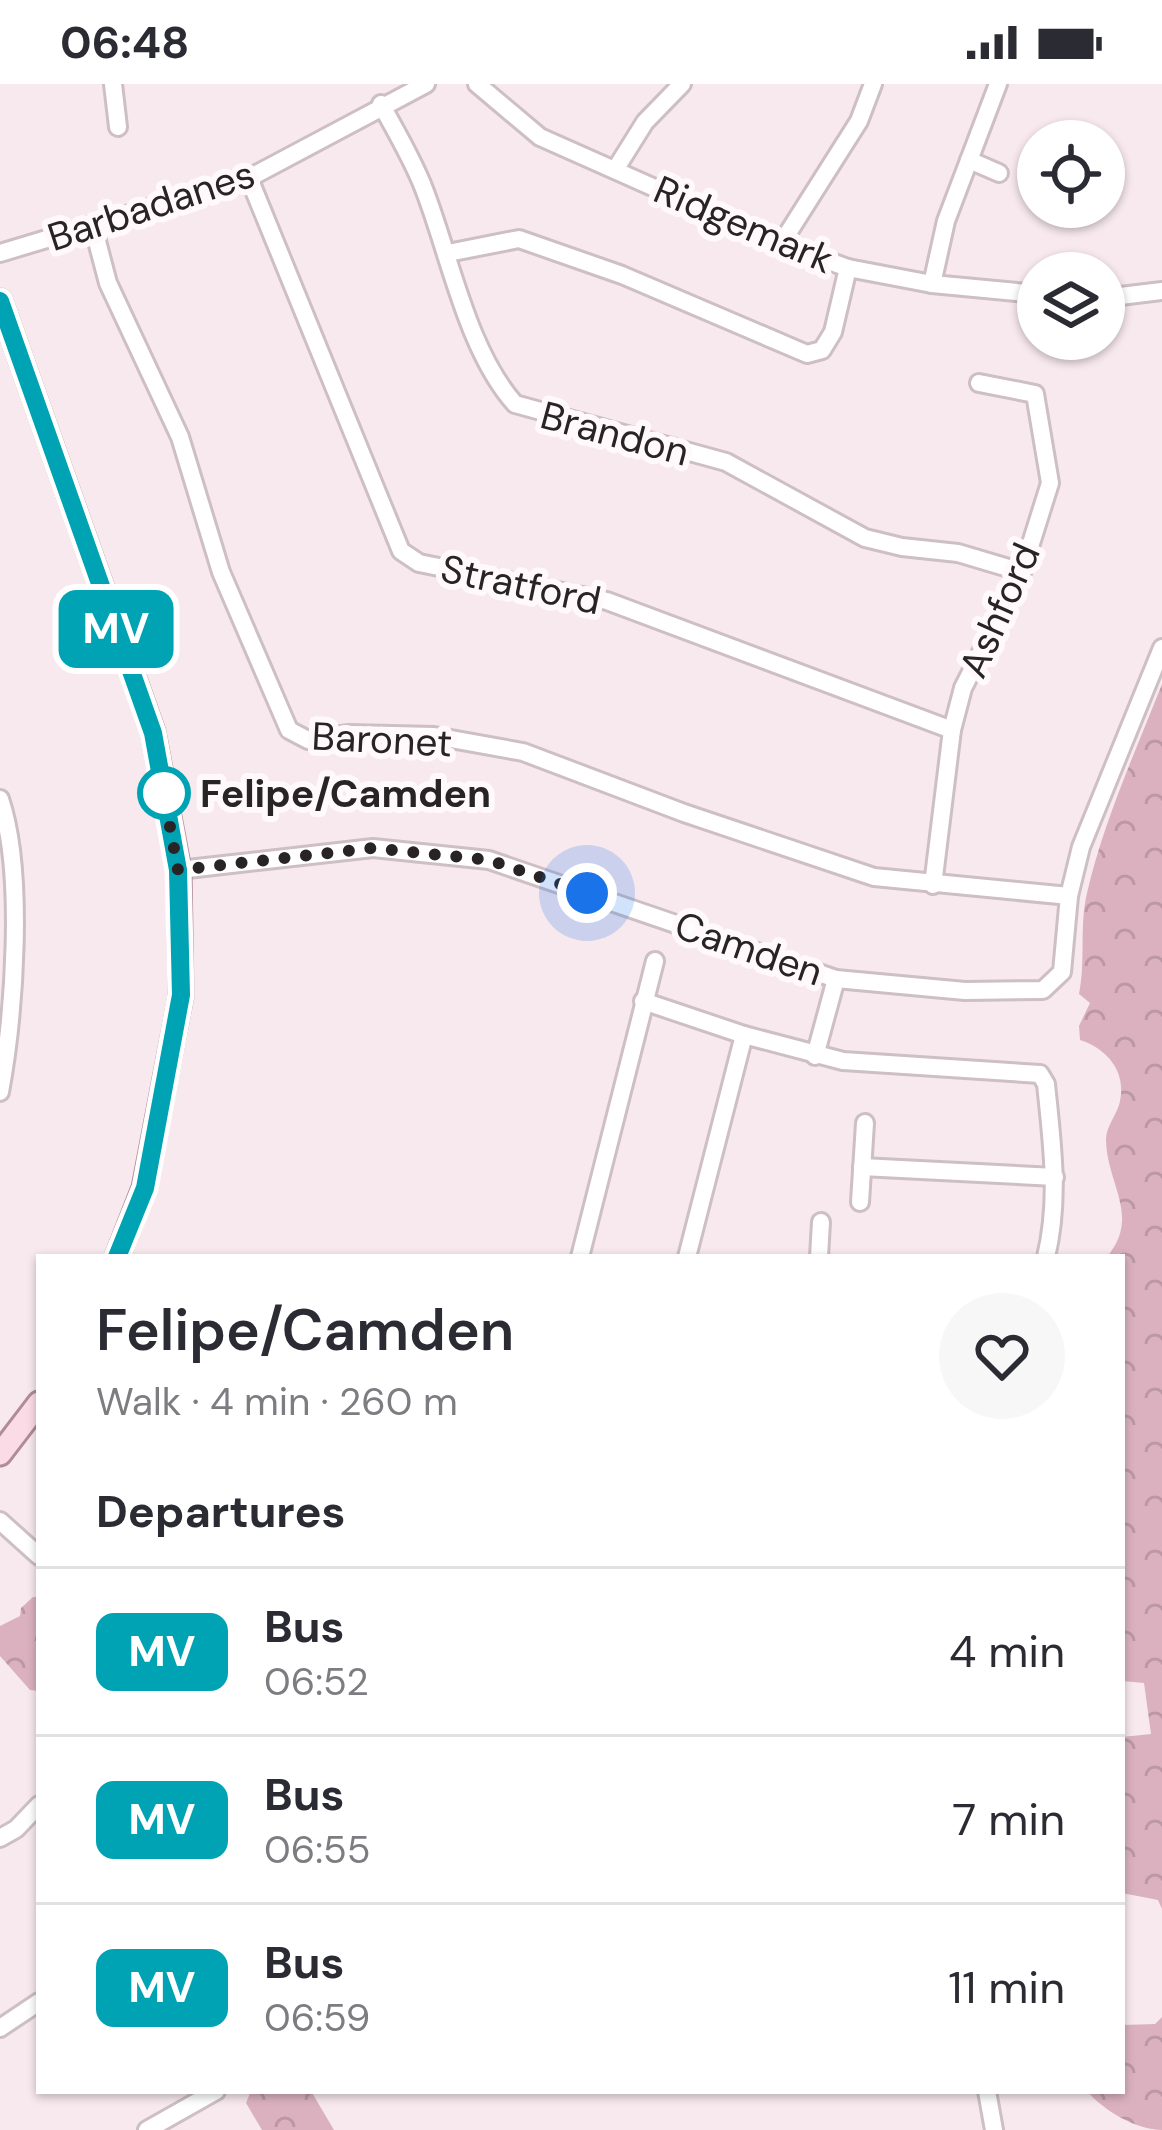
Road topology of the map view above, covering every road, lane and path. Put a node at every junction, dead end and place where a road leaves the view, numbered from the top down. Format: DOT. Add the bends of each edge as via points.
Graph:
graph roads {
  1 [pos="113,84"];
  2 [pos="426,84"];
  3 [pos="477,84"];
  4 [pos="682,84"];
  5 [pos="873,84"];
  6 [pos="998,84"];
  7 [pos="381,104"];
  8 [pos="118,127"];
  9 [pos="969,160"];
  10 [pos="615,170"];
  11 [pos="999,173"];
  12 [pos="249,178"];
  13 [pos="93,226"];
  14 [pos="781,244"];
  15 [pos="0,253"];
  16 [pos="448,254"];
  17 [pos="848,268"];
  18 [pos="932,284"];
  19 [pos="1162,290"];
  20 [pos="1017,292"];
  21 [pos="1125,295"];
  22 [pos="0,301"];
  23 [pos="979,383"];
  24 [pos="1022,572"];
  25 [pos="1162,648"];
  26 [pos="952,730"];
  27 [pos="0,799"];
  28 [pos="178,870"];
  29 [pos="933,885"];
  30 [pos="1069,896"];
  31 [pos="6,961"];
  32 [pos="655,961"];
  33 [pos="836,979"];
  34 [pos="644,1001"];
  35 [pos="744,1035"];
  36 [pos="815,1056"];
  37 [pos="0,1092"];
  38 [pos="865,1123"];
  39 [pos="862,1167"];
  40 [pos="1055,1177"];
  41 [pos="860,1202"];
  42 [pos="821,1222"];
  43 [pos="118,1254"];
  44 [pos="581,1254"];
  45 [pos="688,1254"];
  46 [pos="819,1254"];
  47 [pos="1047,1254"];
  48 [pos="36,1406"];
  49 [pos="0,1454"];
  50 [pos="0,1521"];
  51 [pos="36,1553"];
  52 [pos="36,1808"];
  53 [pos="0,1838"];
  54 [pos="36,2004"];
  55 [pos="0,2028"];
  56 [pos="211,2094"];
  57 [pos="988,2094"];
  58 [pos="147,2130"];
  59 [pos="994,2130"];
  1 -- 8 [label="street"];
  2 -- 7 [label="street, Barbadanes"];
  3 -- 10 [label="street, Ridgemark" via="540,136"];
  4 -- 10 [label="street"];
  5 -- 14 [label="street" via="860,121"];
  6 -- 9 [label="street"];
  7 -- 12 [label="street, Barbadanes"];
  7 -- 16 [label="street, Brandon"];
  9 -- 11 [label="street"];
  9 -- 18 [label="street"];
  10 -- 14 [label="street, Ridgemark"];
  12 -- 13 [label="street, Barbadanes"];
  12 -- 26 [label="street, Stratford" via="401,551 419,563 607,601"];
  13 -- 15 [label="street, Barbadanes"];
  13 -- 29 [label="street, Baronet" via="108,283 180,437 221,572 296,736 434,736 523,752 803,855"];
  14 -- 17 [label="street, Ridgemark"];
  16 -- 17 [label="street" via="519,239 796,353 822,350"];
  16 -- 24 [label="street, Brandon" via="498,385 523,409 726,462 866,538"];
  17 -- 18 [label="street, Ridgemark"];
  18 -- 20 [label="street, Ridgemark"];
  19 -- 21 [label="street"];
  22 -- 28 [label="main road" via="153,733"];
  23 -- 24 [label="street, Ashford" via="1035,394 1049,483"];
  24 -- 26 [label="street, Ashford" via="963,688"];
  25 -- 30 [label="street"];
  26 -- 29 [label="street, Ashford"];
  27 -- 31 [label="street" via="15,945"];
  28 -- 33 [label="street, Camden" via="373,848 489,860"];
  28 -- 43 [label="main road" via="181,995 145,1188"];
  29 -- 30 [label="street, Baronet"];
  30 -- 33 [label="street, Camden" via="1062,972 1042,990"];
  31 -- 37 [label="street" via="10,1040"];
  32 -- 34 [label="street"];
  33 -- 36 [label="street"];
  34 -- 35 [label="street"];
  34 -- 44 [label="street"];
  35 -- 36 [label="street"];
  35 -- 45 [label="street"];
  36 -- 40 [label="street" via="1040,1074"];
  38 -- 39 [label="street"];
  39 -- 40 [label="street"];
  39 -- 41 [label="street"];
  40 -- 47 [label="street"];
  42 -- 46 [label="street"];
  48 -- 49 [label="main road"];
  50 -- 51 [label="street"];
  52 -- 53 [label="street"];
  54 -- 55 [label="street"];
  56 -- 58 [label="street"];
  57 -- 59 [label="street"];
}
